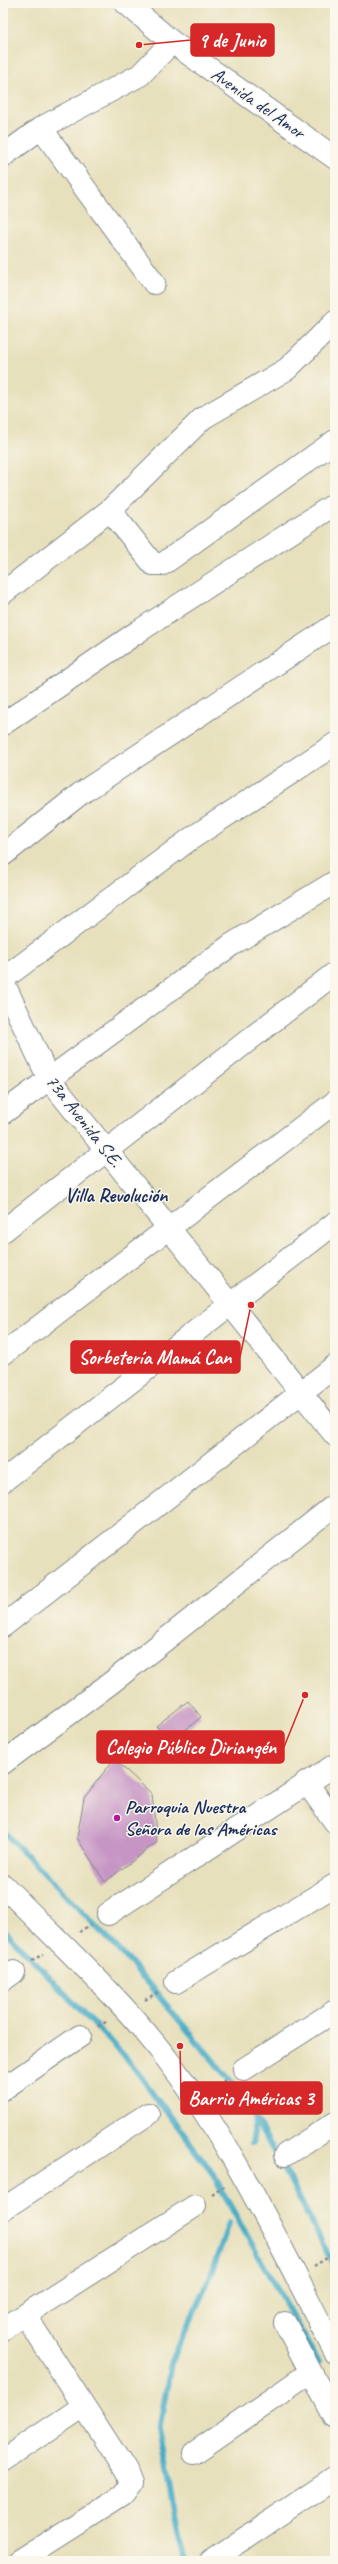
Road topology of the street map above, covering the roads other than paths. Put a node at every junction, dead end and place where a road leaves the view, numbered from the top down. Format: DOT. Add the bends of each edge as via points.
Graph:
graph roads {
  1 [pos="126,3"];
  2 [pos="172,42"];
  3 [pos="41,128"];
  4 [pos="3,156"];
  5 [pos="335,158"];
  6 [pos="154,283"];
  7 [pos="335,322"];
  8 [pos="335,441"];
  9 [pos="335,504"];
  10 [pos="110,510"];
  11 [pos="3,593"];
  12 [pos="335,625"];
  13 [pos="3,724"];
  14 [pos="335,744"];
  15 [pos="3,855"];
  16 [pos="335,882"];
  17 [pos="335,973"];
  18 [pos="3,979"];
  19 [pos="3,982"];
  20 [pos="49,1079"];
  21 [pos="335,1102"];
  22 [pos="3,1113"];
  23 [pos="107,1150"];
  24 [pos="335,1223"];
  25 [pos="169,1228"];
  26 [pos="3,1231"];
  27 [pos="231,1303"];
  28 [pos="3,1354"];
  29 [pos="335,1366"];
  30 [pos="302,1391"];
  31 [pos="335,1434"];
  32 [pos="3,1481"];
  33 [pos="335,1505"];
  34 [pos="3,1626"];
  35 [pos="3,1762"];
  36 [pos="335,1765"];
  37 [pos="306,1782"];
  38 [pos="335,1822"];
  39 [pos="3,1885"];
  40 [pos="335,1885"];
  41 [pos="108,1914"];
  42 [pos="168,1987"];
  43 [pos="335,2011"];
  44 [pos="86,2033"];
  45 [pos="244,2068"];
  46 [pos="3,2088"];
  47 [pos="148,2114"];
  48 [pos="335,2123"];
  49 [pos="285,2155"];
  50 [pos="195,2206"];
  51 [pos="3,2209"];
  52 [pos="25,2314"];
  53 [pos="285,2323"];
  54 [pos="3,2328"];
  55 [pos="335,2352"];
  56 [pos="311,2372"];
  57 [pos="84,2406"];
  58 [pos="335,2418"];
  59 [pos="194,2453"];
  60 [pos="3,2460"];
  61 [pos="335,2478"];
  62 [pos="19,2561"];
  63 [pos="211,2561"];
  1 -- 2 [label="street, Avenida del Amor"];
  2 -- 3 [label="street" via="140,75"];
  2 -- 5 [label="street, Avenida del Amor"];
  3 -- 4 [label="street"];
  3 -- 6 [label="street"];
  7 -- 10 [label="street" via="287,369 203,418"];
  8 -- 10 [label="street" via="163,564 153,564"];
  9 -- 13 [label="street"];
  10 -- 11 [label="street"];
  12 -- 15 [label="street" via="80,794"];
  14 -- 18 [label="street" via="189,840"];
  16 -- 20 [label="street" via="231,945"];
  17 -- 23 [label="street"];
  19 -- 20 [label="street, 73a Avenida S.E."];
  20 -- 22 [label="street"];
  20 -- 23 [label="street, 73a Avenida S.E."];
  21 -- 25 [label="street"];
  23 -- 25 [label="street, 73a Avenida S.E."];
  23 -- 26 [label="street"];
  24 -- 27 [label="street"];
  25 -- 27 [label="street, 73a Avenida S.E."];
  25 -- 28 [label="street"];
  27 -- 30 [label="street, 73a Avenida S.E."];
  27 -- 32 [label="street"];
  29 -- 30 [label="street"];
  30 -- 31 [label="street, 73a Avenida S.E."];
  30 -- 34 [label="street"];
  33 -- 35 [label="street" via="112,1682"];
  36 -- 37 [label="street"];
  37 -- 38 [label="street"];
  37 -- 41 [label="street"];
  39 -- 55 [label="street" via="126,2010 167,2058 225,2141"];
  40 -- 42 [label="street"];
  43 -- 45 [label="street"];
  44 -- 46 [label="street"];
  47 -- 51 [label="street"];
  48 -- 49 [label="street"];
  50 -- 52 [label="street"];
  52 -- 54 [label="street"];
  52 -- 57 [label="street"];
  53 -- 56 [label="street"];
  56 -- 58 [label="street"];
  56 -- 59 [label="street"];
  57 -- 60 [label="street"];
  57 -- 62 [label="street" via="126,2471 130,2484 123,2495"];
  61 -- 63 [label="street"];
}
